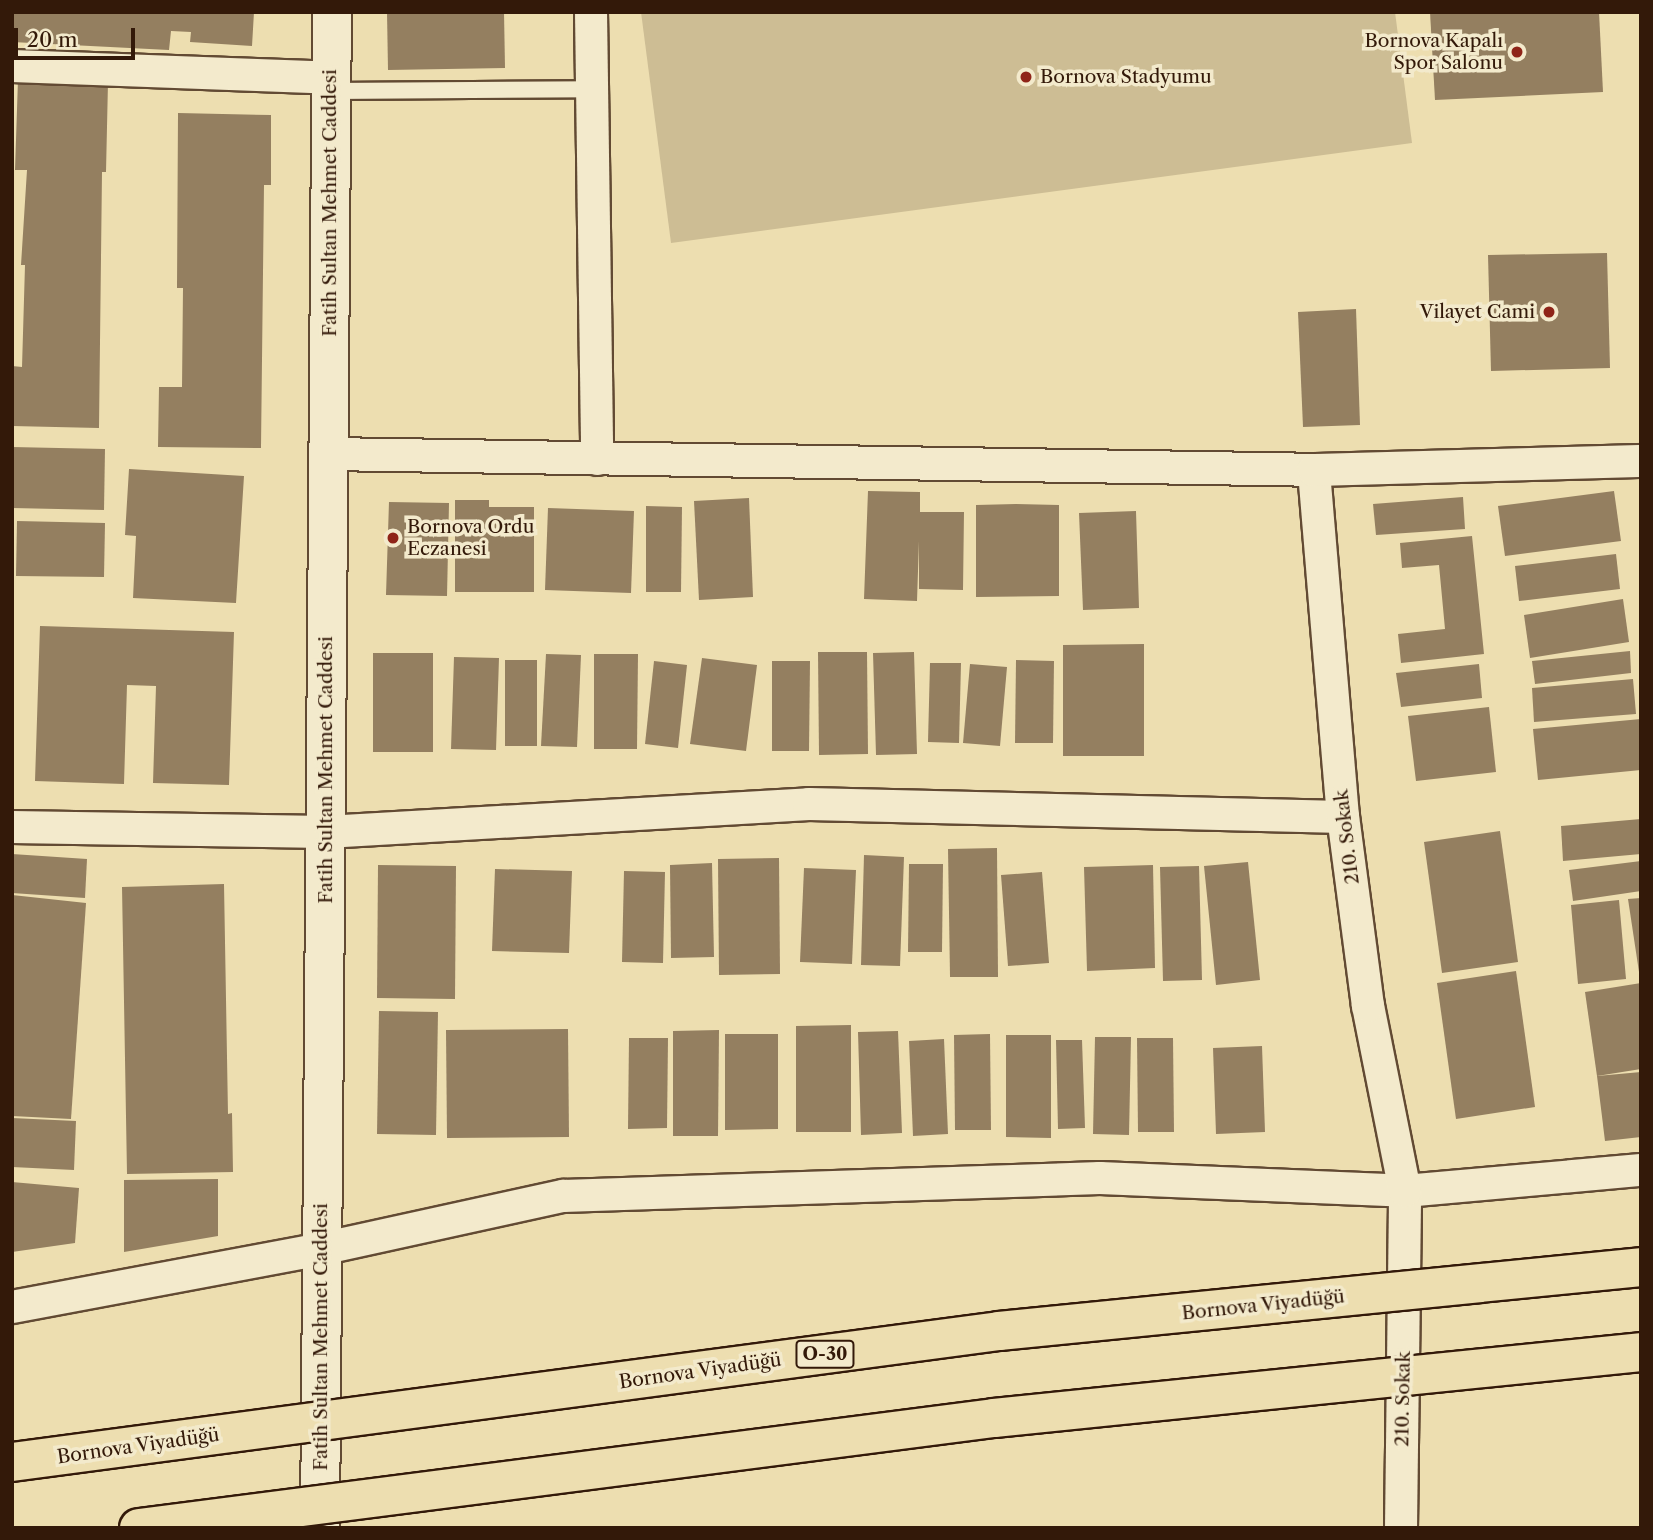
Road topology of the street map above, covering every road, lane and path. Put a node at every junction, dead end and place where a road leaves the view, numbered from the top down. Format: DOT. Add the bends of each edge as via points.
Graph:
graph roads {
  1 [pos="332,12"];
  2 [pos="591,12"];
  3 [pos="12,66"];
  4 [pos="331,85"];
  5 [pos="592,89"];
  6 [pos="328,454"];
  7 [pos="597,458"];
  8 [pos="1641,461"];
  9 [pos="1325,470"];
  10 [pos="1343,817"];
  11 [pos="12,827"];
  12 [pos="326,832"];
  13 [pos="1641,1170"];
  14 [pos="1405,1191"];
  15 [pos="321,1249"];
  16 [pos="1641,1267"];
  17 [pos="12,1307"];
  18 [pos="1641,1352"];
  19 [pos="12,1462"];
  20 [pos="139,1528"];
  21 [pos="320,1528"];
  22 [pos="1401,1528"];
  1 -- 4 [label="main road, Fatih Sultan Mehmet Caddesi"];
  2 -- 5 [label="street"];
  3 -- 4 [label="street"];
  4 -- 5 [label="lane"];
  4 -- 6 [label="main road, Fatih Sultan Mehmet Caddesi"];
  5 -- 7 [label="street"];
  6 -- 7 [label="street"];
  6 -- 12 [label="main road, Fatih Sultan Mehmet Caddesi"];
  7 -- 9 [label="street"];
  8 -- 9 [label="street"];
  9 -- 10 [label="street, 210. Sokak" via="1314,470"];
  10 -- 12 [label="street" via="809,804"];
  10 -- 14 [label="street, 210. Sokak" via="1368,1006"];
  11 -- 12 [label="street"];
  12 -- 15 [label="main road, Fatih Sultan Mehmet Caddesi"];
  13 -- 14 [label="street"];
  14 -- 15 [label="street" via="1100,1178 563,1196"];
  14 -- 22 [label="street, 210. Sokak"];
  15 -- 17 [label="street"];
  15 -- 21 [label="main road, Fatih Sultan Mehmet Caddesi"];
  16 -- 19 [label="highway, Bornova Viyadüğü / O-30, bridge" via="999,1331"];
  18 -- 20 [label="highway, bridge" via="994,1418"];
}
